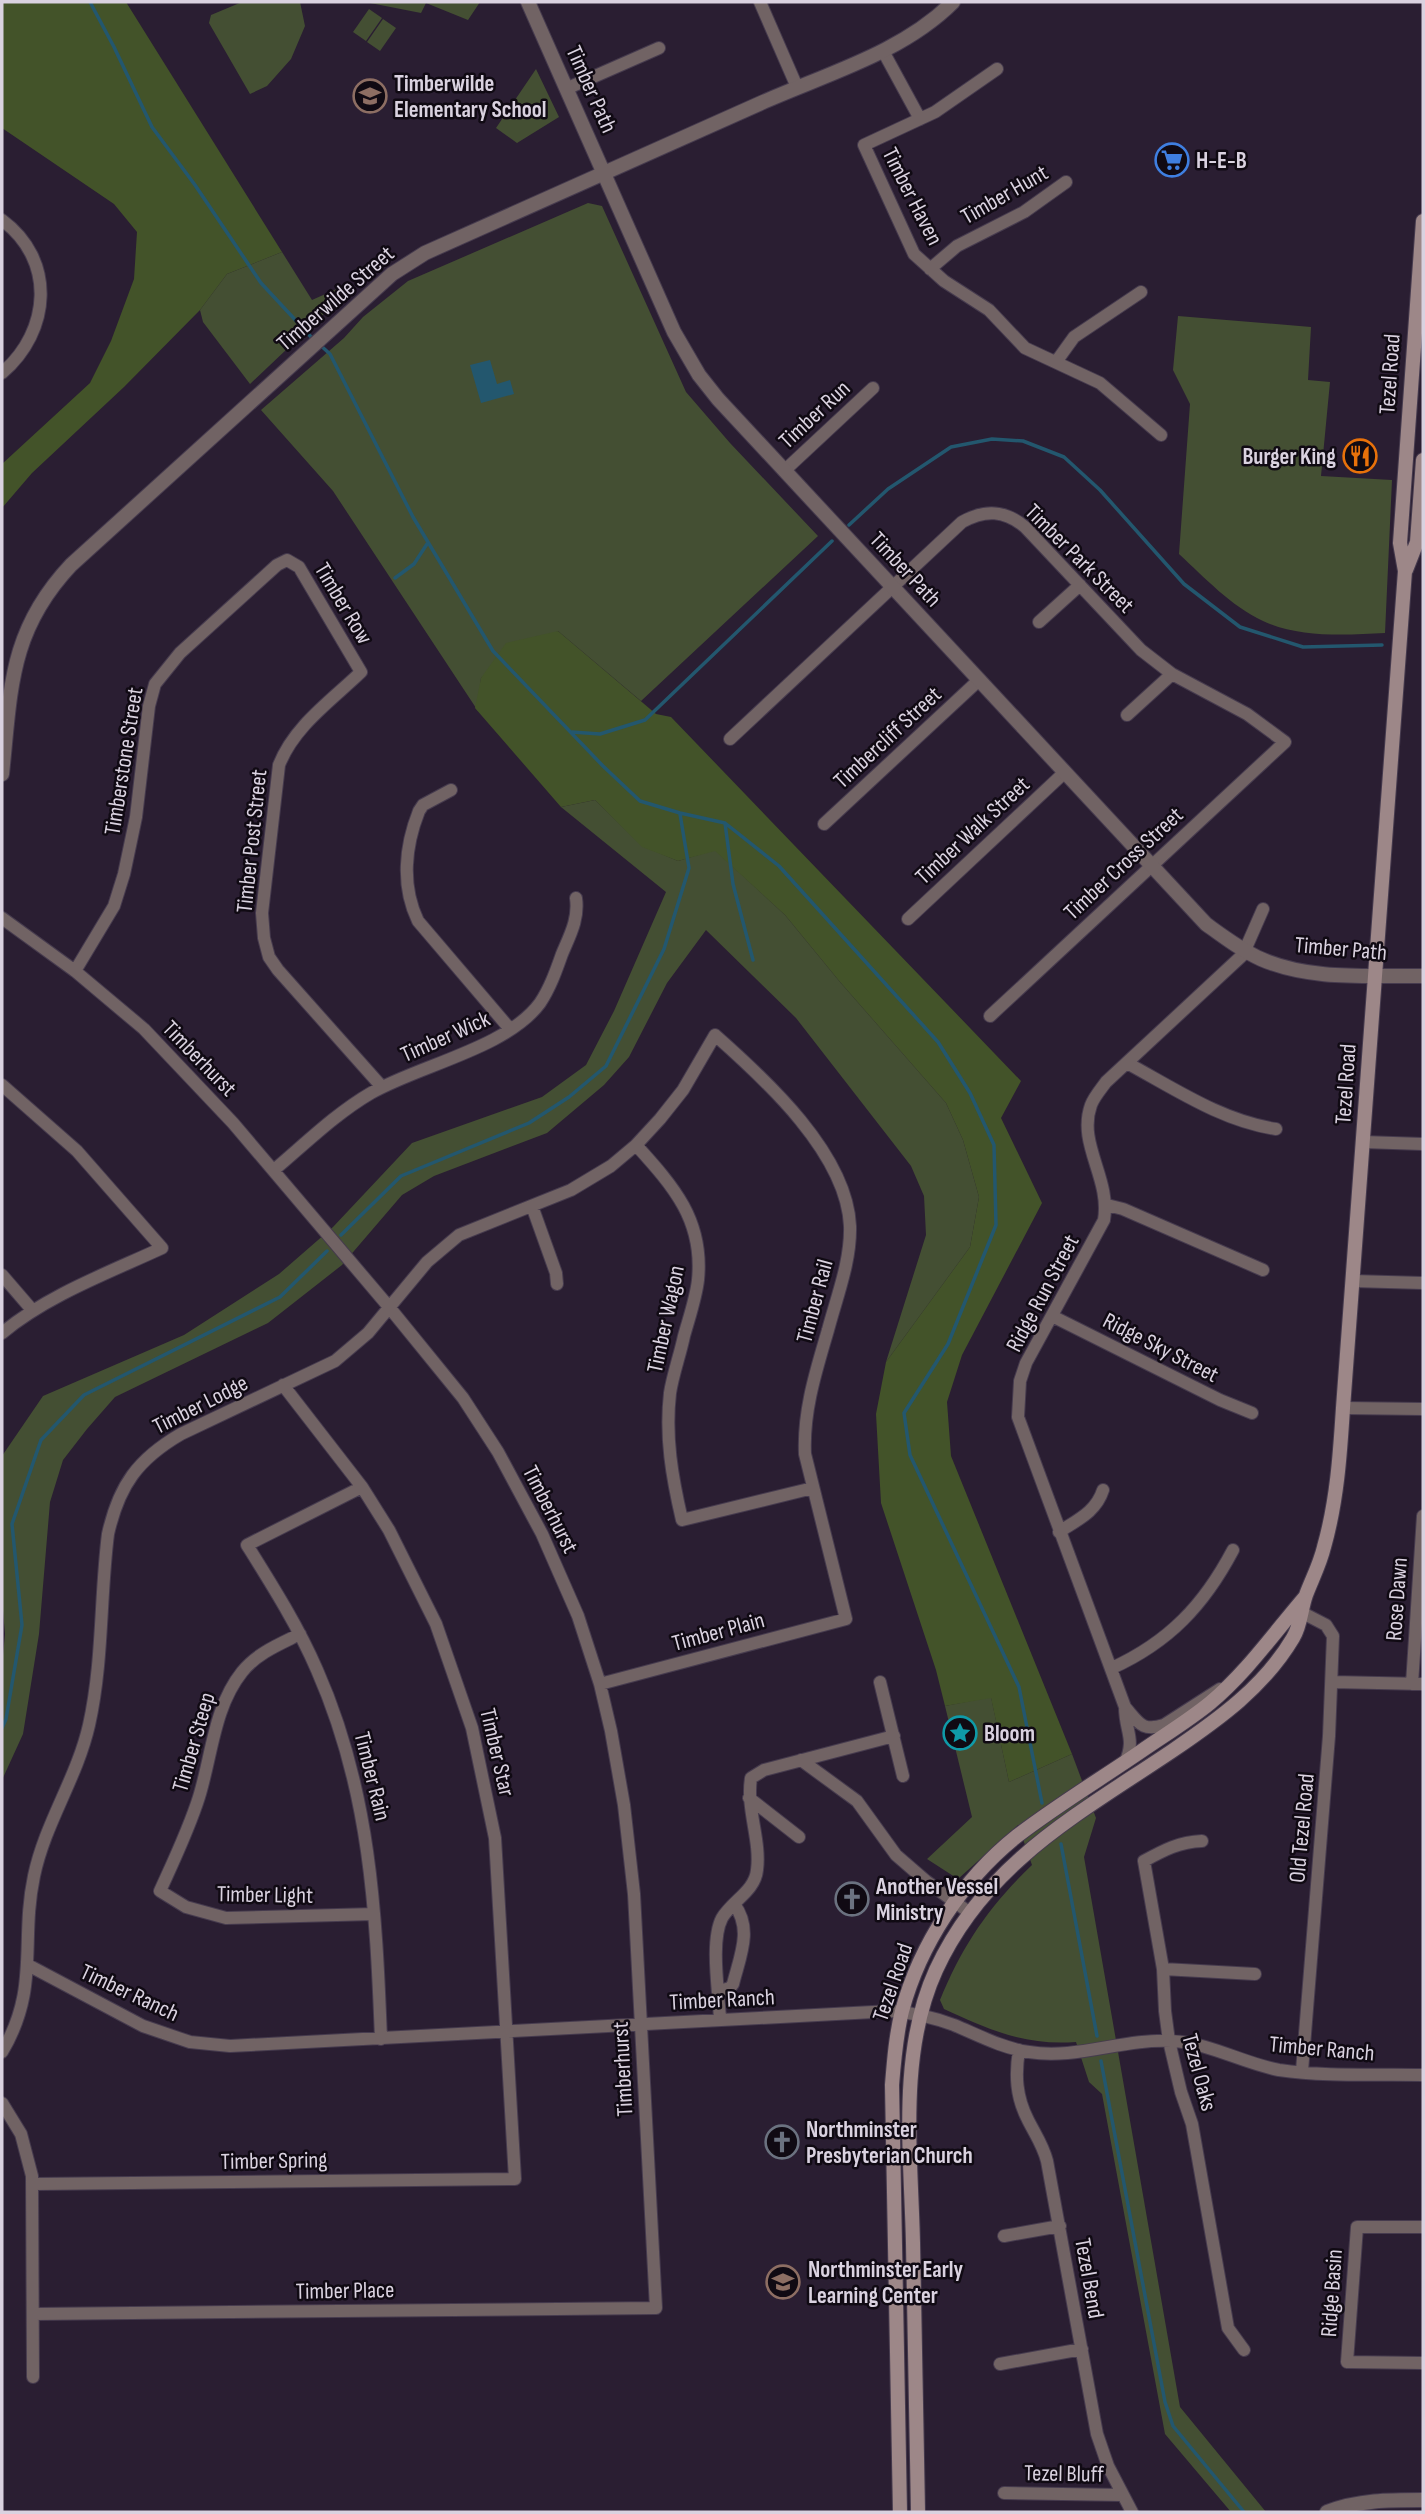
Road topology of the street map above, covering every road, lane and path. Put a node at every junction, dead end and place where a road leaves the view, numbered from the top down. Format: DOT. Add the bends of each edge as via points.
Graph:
graph roads {
  1 [pos="528,2"];
  2 [pos="760,2"];
  3 [pos="953,2"];
  4 [pos="659,48"];
  5 [pos="883,51"];
  6 [pos="997,69"];
  7 [pos="797,87"];
  8 [pos="568,88"];
  9 [pos="920,119"];
  10 [pos="604,172"];
  11 [pos="1066,183"];
  12 [pos="2,220"];
  13 [pos="1423,222"];
  14 [pos="930,269"];
  15 [pos="1141,292"];
  16 [pos="1056,362"];
  17 [pos="1418,367"];
  18 [pos="2,373"];
  19 [pos="873,388"];
  20 [pos="1161,435"];
  21 [pos="1423,460"];
  22 [pos="784,471"];
  23 [pos="287,560"];
  24 [pos="1405,571"];
  25 [pos="1080,585"];
  26 [pos="892,587"];
  27 [pos="1039,622"];
  28 [pos="361,671"];
  29 [pos="1172,674"];
  30 [pos="979,680"];
  31 [pos="1127,715"];
  32 [pos="730,739"];
  33 [pos="1286,742"];
  34 [pos="1065,772"];
  35 [pos="2,774"];
  36 [pos="451,790"];
  37 [pos="824,824"];
  38 [pos="1152,865"];
  39 [pos="576,898"];
  40 [pos="1263,909"];
  41 [pos="2,918"];
  42 [pos="908,919"];
  43 [pos="1246,950"];
  44 [pos="75,971"];
  45 [pos="1375,975"];
  46 [pos="1423,976"];
  47 [pos="990,1016"];
  48 [pos="510,1029"];
  49 [pos="715,1035"];
  50 [pos="1127,1063"];
  51 [pos="2,1085"];
  52 [pos="383,1087"];
  53 [pos="1276,1129"];
  54 [pos="1363,1142"];
  55 [pos="636,1144"];
  56 [pos="1423,1144"];
  57 [pos="274,1170"];
  58 [pos="1107,1205"];
  59 [pos="533,1206"];
  60 [pos="1263,1270"];
  61 [pos="2,1275"];
  62 [pos="1353,1281"];
  63 [pos="1423,1283"];
  64 [pos="557,1284"];
  65 [pos="390,1307"];
  66 [pos="33,1311"];
  67 [pos="1052,1316"];
  68 [pos="2,1333"];
  69 [pos="283,1385"];
  70 [pos="1343,1408"];
  71 [pos="1423,1409"];
  72 [pos="1252,1413"];
  73 [pos="362,1487"];
  74 [pos="813,1488"];
  75 [pos="1103,1490"];
  76 [pos="1423,1516"];
  77 [pos="1059,1532"];
  78 [pos="1422,1549"];
  79 [pos="1233,1550"];
  80 [pos="1299,1611"];
  81 [pos="846,1619"];
  82 [pos="300,1634"];
  83 [pos="1112,1668"];
  84 [pos="1239,1677"];
  85 [pos="880,1682"];
  86 [pos="1333,1682"];
  87 [pos="600,1684"];
  88 [pos="1417,1684"];
  89 [pos="1125,1707"];
  90 [pos="894,1737"];
  91 [pos="801,1760"];
  92 [pos="1125,1763"];
  93 [pos="903,1776"];
  94 [pos="750,1798"];
  95 [pos="799,1837"];
  96 [pos="1202,1841"];
  97 [pos="160,1891"];
  98 [pos="954,1903"];
  99 [pos="734,1904"];
  100 [pos="970,1913"];
  101 [pos="374,1914"];
  102 [pos="29,1965"];
  103 [pos="1163,1969"];
  104 [pos="1255,1974"];
  105 [pos="719,1991"];
  106 [pos="902,2012"];
  107 [pos="921,2014"];
  108 [pos="720,2020"];
  109 [pos="641,2024"];
  110 [pos="507,2031"];
  111 [pos="381,2039"];
  112 [pos="1169,2041"];
  113 [pos="1019,2050"];
  114 [pos="2,2052"];
  115 [pos="1302,2071"];
  116 [pos="1423,2075"];
  117 [pos="2,2103"];
  118 [pos="515,2179"];
  119 [pos="33,2184"];
  120 [pos="1060,2226"];
  121 [pos="1423,2227"];
  122 [pos="1004,2236"];
  123 [pos="656,2308"];
  124 [pos="33,2314"];
  125 [pos="1082,2349"];
  126 [pos="1244,2350"];
  127 [pos="1423,2362"];
  128 [pos="1000,2364"];
  129 [pos="33,2377"];
  130 [pos="1004,2494"];
  131 [pos="1123,2495"];
  132 [pos="1423,2500"];
  133 [pos="1362,2507"];
  134 [pos="900,2512"];
  135 [pos="918,2512"];
  136 [pos="1132,2512"];
  137 [pos="1327,2512"];
  1 -- 8 [label="street, Timber Path"];
  2 -- 7 [label="street"];
  3 -- 5 [label="street, Timberwilde Street"];
  4 -- 8 [label="street"];
  5 -- 7 [label="street, Timberwilde Street"];
  5 -- 9 [label="street"];
  6 -- 9 [label="street"];
  7 -- 10 [label="street, Timberwilde Street"];
  8 -- 10 [label="street, Timber Path"];
  9 -- 14 [label="street, Timber Haven" via="864,145 914,254"];
  10 -- 22 [label="street, Timber Path" via="674,332 699,375"];
  10 -- 35 [label="street, Timberwilde Street" via="420,255 383,281 71,565 27,628 15,665"];
  11 -- 14 [label="street, Timber Hunt" via="1024,212 957,246"];
  12 -- 18 [label="street" via="30,252 41,299 31,337"];
  13 -- 17 [label="main road, Tezel Road"];
  14 -- 16 [label="street, Timber Haven" via="989,310 1025,348"];
  15 -- 16 [label="street" via="1074,337"];
  16 -- 20 [label="street, Timber Haven" via="1100,383"];
  17 -- 24 [label="main road, Tezel Road" via="1400,543"];
  19 -- 22 [label="street, Timber Run"];
  21 -- 24 [label="main road, Tezel Road" via="1416,542"];
  22 -- 26 [label="street, Timber Path"];
  23 -- 28 [label="street, Timber Row" via="299,567"];
  23 -- 44 [label="street, Timberstone Street" via="180,653 155,684 124,874 114,906"];
  24 -- 45 [label="main road, Tezel Road"];
  25 -- 26 [label="street, Timber Park Street" via="1018,521 1007,514 988,512 962,522"];
  25 -- 27 [label="street"];
  25 -- 29 [label="street, Timber Park Street" via="1142,650"];
  26 -- 30 [label="street, Timber Path"];
  26 -- 32 [label="street, Timber Park Street"];
  28 -- 52 [label="street, Timber Post Street" via="285,749 279,765 262,913 269,957 278,970"];
  29 -- 31 [label="street"];
  29 -- 33 [label="street, Timber Park Street" via="1240,710"];
  30 -- 34 [label="street, Timber Path"];
  30 -- 37 [label="street, Timbercliff Street"];
  33 -- 38 [label="street, Timber Cross Street"];
  34 -- 38 [label="street, Timber Path"];
  34 -- 42 [label="street, Timber Walk Street"];
  36 -- 48 [label="street" via="423,805 415,821 406,860 409,900 418,921"];
  38 -- 43 [label="street, Timber Path" via="1206,924"];
  38 -- 47 [label="street, Timber Cross Street"];
  39 -- 48 [label="street, Timber Wick" via="578,916 548,989 528,1016"];
  40 -- 43 [label="street"];
  41 -- 44 [label="street, Timberhurst"];
  43 -- 45 [label="street, Timber Path" via="1302,971"];
  43 -- 50 [label="street"];
  44 -- 57 [label="street, Timberhurst" via="144,1029"];
  45 -- 46 [label="street, Timber Path"];
  45 -- 54 [label="main road, Tezel Road"];
  48 -- 52 [label="street, Timber Wick"];
  49 -- 55 [label="street, Timber Lodge" via="683,1090"];
  49 -- 74 [label="street, Timber Rail" via="799,1120 836,1173 846,1199 848,1253 806,1407 805,1454"];
  50 -- 53 [label="street" via="1224,1115"];
  50 -- 58 [label="street" via="1097,1095 1087,1124"];
  51 -- 66 [label="street" via="77,1151 162,1248"];
  52 -- 57 [label="street, Timber Wick" via="343,1113"];
  54 -- 56 [label="street"];
  54 -- 62 [label="main road, Tezel Road"];
  55 -- 59 [label="street, Timber Lodge" via="597,1175"];
  55 -- 74 [label="street, Timber Wagon" via="683,1201 699,1250 698,1281 669,1415 671,1473 682,1520"];
  57 -- 65 [label="street, Timberhurst"];
  58 -- 60 [label="street"];
  58 -- 67 [label="street, Ridge Run Street" via="1099,1231"];
  59 -- 64 [label="street"];
  59 -- 65 [label="street, Timber Lodge" via="450,1242"];
  61 -- 66 [label="street"];
  62 -- 63 [label="street"];
  62 -- 70 [label="main road, Tezel Road"];
  65 -- 69 [label="street, Timber Lodge" via="335,1361"];
  65 -- 87 [label="street, Timberhurst" via="463,1398 498,1452 565,1586"];
  66 -- 68 [label="street"];
  67 -- 72 [label="street, Ridge Sky Street"];
  67 -- 77 [label="street, Ridge Run Street" via="1026,1363 1017,1403 1018,1418"];
  69 -- 73 [label="street, Timber Star"];
  69 -- 102 [label="street, Timber Lodge" via="159,1447 121,1491 108,1534 89,1725 34,1876"];
  70 -- 71 [label="street"];
  70 -- 80 [label="main road, Tezel Road" via="1333,1513 1315,1578"];
  73 -- 82 [label="street, Timber Rain" via="247,1545"];
  73 -- 110 [label="street, Timber Star" via="408,1564 436,1624 472,1728 495,1838"];
  74 -- 81 [label="street, Timber Rail"];
  75 -- 77 [label="street" via="1088,1513"];
  76 -- 78 [label="street, Rose Dawn"];
  77 -- 83 [label="street, Ridge Run Street"];
  78 -- 88 [label="street, Rose Dawn"];
  79 -- 83 [label="street" via="1208,1593 1179,1625"];
  80 -- 84 [label="main road, Tezel Road"];
  80 -- 86 [label="street, Old Tezel Road" via="1326,1625 1333,1636"];
  80 -- 100 [label="main road, Tezel Road" via="1295,1635 1277,1662 1239,1702 1033,1845"];
  81 -- 87 [label="street, Timber Plain"];
  82 -- 97 [label="street, Timber Steep" via="254,1659 228,1692 191,1821"];
  82 -- 101 [label="street, Timber Rain" via="331,1702 348,1754 365,1828"];
  83 -- 89 [label="street, Ridge Run Street"];
  84 -- 89 [label="street" via="1156,1728 1141,1726"];
  84 -- 92 [label="main road, Tezel Road" via="1208,1705"];
  85 -- 90 [label="street"];
  86 -- 88 [label="street"];
  86 -- 115 [label="street, Old Tezel Road"];
  87 -- 109 [label="street, Timberhurst" via="630,1846"];
  89 -- 92 [label="street, Ridge Run Street" via="1131,1740"];
  90 -- 91 [label="street"];
  90 -- 93 [label="street"];
  91 -- 94 [label="street" via="758,1772 751,1778"];
  91 -- 98 [label="street" via="858,1801 896,1855"];
  92 -- 98 [label="main road, Tezel Road" via="1016,1837"];
  94 -- 95 [label="street"];
  94 -- 99 [label="street" via="758,1873"];
  96 -- 103 [label="street, Tezel Oaks" via="1167,1848 1144,1861"];
  97 -- 101 [label="street, Timber Light" via="199,1912 226,1918"];
  98 -- 100 [label="street"];
  98 -- 106 [label="main road, Tezel Road" via="920,1962"];
  99 -- 105 [label="street" via="718,1927"];
  99 -- 105 [label="street" via="745,1937 733,1984"];
  100 -- 107 [label="main road, Tezel Road" via="937,1969"];
  101 -- 111 [label="street, Timber Rain"];
  102 -- 111 [label="street, Timber Ranch" via="143,2026 190,2042 250,2046"];
  102 -- 114 [label="street, Timber Lodge" via="19,2017"];
  103 -- 104 [label="street"];
  103 -- 112 [label="street, Tezel Oaks"];
  105 -- 108 [label="street"];
  106 -- 107 [label="street, Timber Ranch"];
  106 -- 108 [label="street, Timber Ranch"];
  106 -- 134 [label="main road, Tezel Road" via="892,2085"];
  107 -- 113 [label="street, Timber Ranch"];
  107 -- 135 [label="main road, Tezel Road" via="911,2116"];
  108 -- 109 [label="street, Timber Ranch"];
  109 -- 110 [label="street, Timber Ranch"];
  109 -- 123 [label="street, Timberhurst"];
  110 -- 111 [label="street, Timber Ranch"];
  110 -- 118 [label="street, Timber Star"];
  112 -- 113 [label="street, Timber Ranch" via="1070,2053"];
  112 -- 115 [label="street, Timber Ranch" via="1200,2045 1279,2070"];
  112 -- 126 [label="street, Tezel Oaks" via="1192,2124 1228,2328"];
  113 -- 120 [label="street, Tezel Bend" via="1018,2094 1044,2149"];
  115 -- 116 [label="street, Timber Ranch"];
  117 -- 119 [label="street" via="23,2141"];
  118 -- 119 [label="street, Timber Spring"];
  119 -- 124 [label="street"];
  120 -- 122 [label="street"];
  120 -- 125 [label="street, Tezel Bend"];
  121 -- 127 [label="street, Ridge Basin" via="1357,2227 1347,2362"];
  123 -- 124 [label="street, Timber Place"];
  124 -- 129 [label="street"];
  125 -- 128 [label="street"];
  125 -- 131 [label="street, Tezel Bend" via="1100,2444"];
  130 -- 131 [label="street, Tezel Bluff"];
  131 -- 136 [label="street, Tezel Bend"];
  132 -- 133 [label="street"];
  133 -- 137 [label="street"];
}
